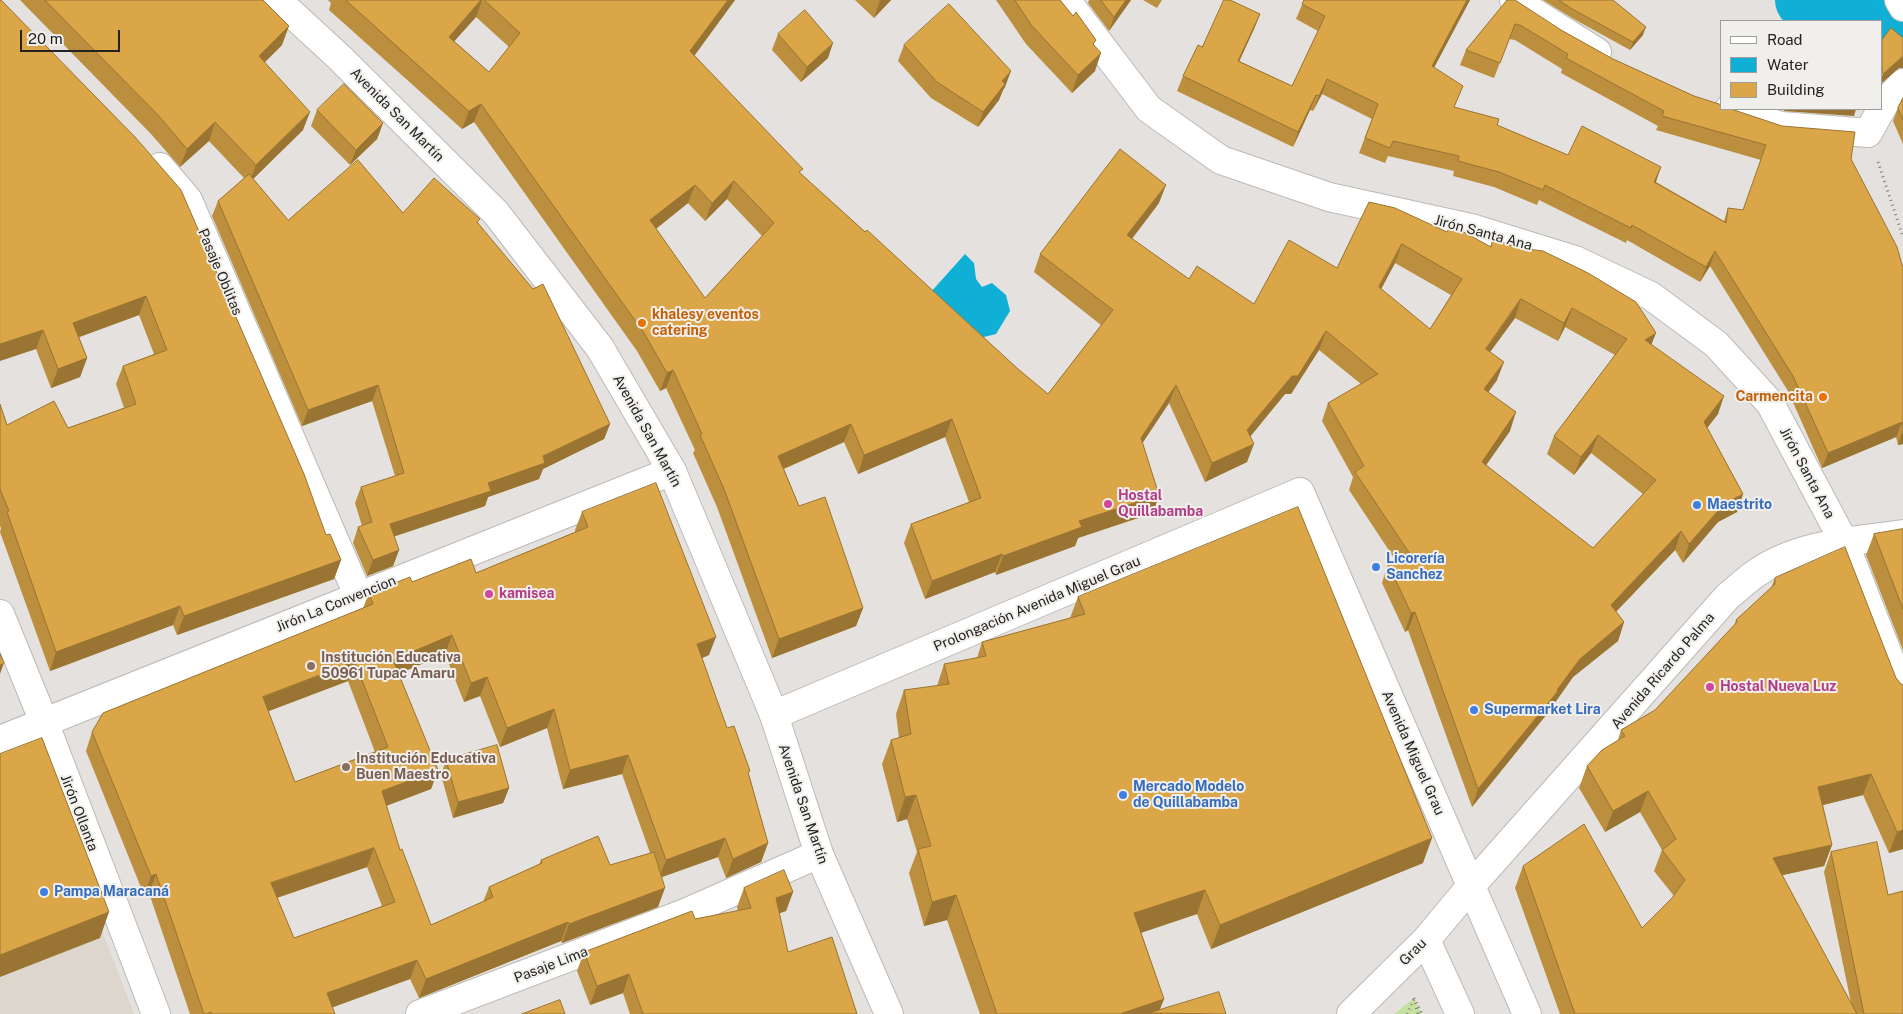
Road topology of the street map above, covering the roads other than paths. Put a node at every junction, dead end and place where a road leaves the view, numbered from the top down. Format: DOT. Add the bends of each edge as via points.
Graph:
graph roads {
  1 [pos="277,0"];
  2 [pos="1066,0"];
  3 [pos="1514,0"];
  4 [pos="1898,0"];
  5 [pos="1903,7"];
  6 [pos="1622,64"];
  7 [pos="1903,83"];
  8 [pos="1883,106"];
  9 [pos="1734,110"];
  10 [pos="1881,110"];
  11 [pos="146,152"];
  12 [pos="672,471"];
  13 [pos="1300,492"];
  14 [pos="1903,534"];
  15 [pos="1844,542"];
  16 [pos="358,595"];
  17 [pos="0,614"];
  18 [pos="1903,692"];
  19 [pos="774,715"];
  20 [pos="44,722"];
  21 [pos="0,740"];
  22 [pos="819,854"];
  23 [pos="1471,886"];
  24 [pos="1426,940"];
  25 [pos="156,1014"];
  26 [pos="420,1014"];
  27 [pos="889,1014"];
  28 [pos="1351,1014"];
  29 [pos="1460,1014"];
  30 [pos="1527,1014"];
  1 -- 12 [label="street, Avenida San Martín" via="496,213 600,348"];
  2 -- 15 [label="street, Jirón Santa Ana" via="1149,109 1221,160 1329,197 1475,229 1575,260 1651,296 1716,344 1770,403"];
  3 -- 6 [label="street"];
  4 -- 5 [label="street"];
  7 -- 8 [label="street"];
  9 -- 10 [label="street" via="1781,126 1868,134"];
  11 -- 16 [label="street, Pasaje Oblitas" via="188,200"];
  12 -- 16 [label="street, Jirón La Convencion"];
  12 -- 19 [label="street, Avenida San Martín"];
  13 -- 19 [label="street, Prolongación Avenida Miguel Grau"];
  13 -- 23 [label="street, Avenida Miguel Grau"];
  14 -- 15 [label="street, Avenida Ricardo Palma"];
  15 -- 18 [label="street, Jirón Santa Ana"];
  15 -- 23 [label="street, Avenida Ricardo Palma" via="1798,552 1756,573 1728,596"];
  16 -- 20 [label="street, Jirón La Convencion"];
  17 -- 20 [label="street, Jirón Ollanta"];
  19 -- 22 [label="street, Avenida San Martín"];
  20 -- 21 [label="street, Jirón La Convencion"];
  20 -- 25 [label="street, Jirón Ollanta"];
  22 -- 26 [label="street, Pasaje Lima" via="685,913"];
  22 -- 27 [label="street, Avenida San Martín"];
  23 -- 24 [label="street, Grau"];
  23 -- 30 [label="street, Avenida Miguel Grau"];
  24 -- 28 [label="street, Grau"];
  24 -- 29 [label="street"];
}
